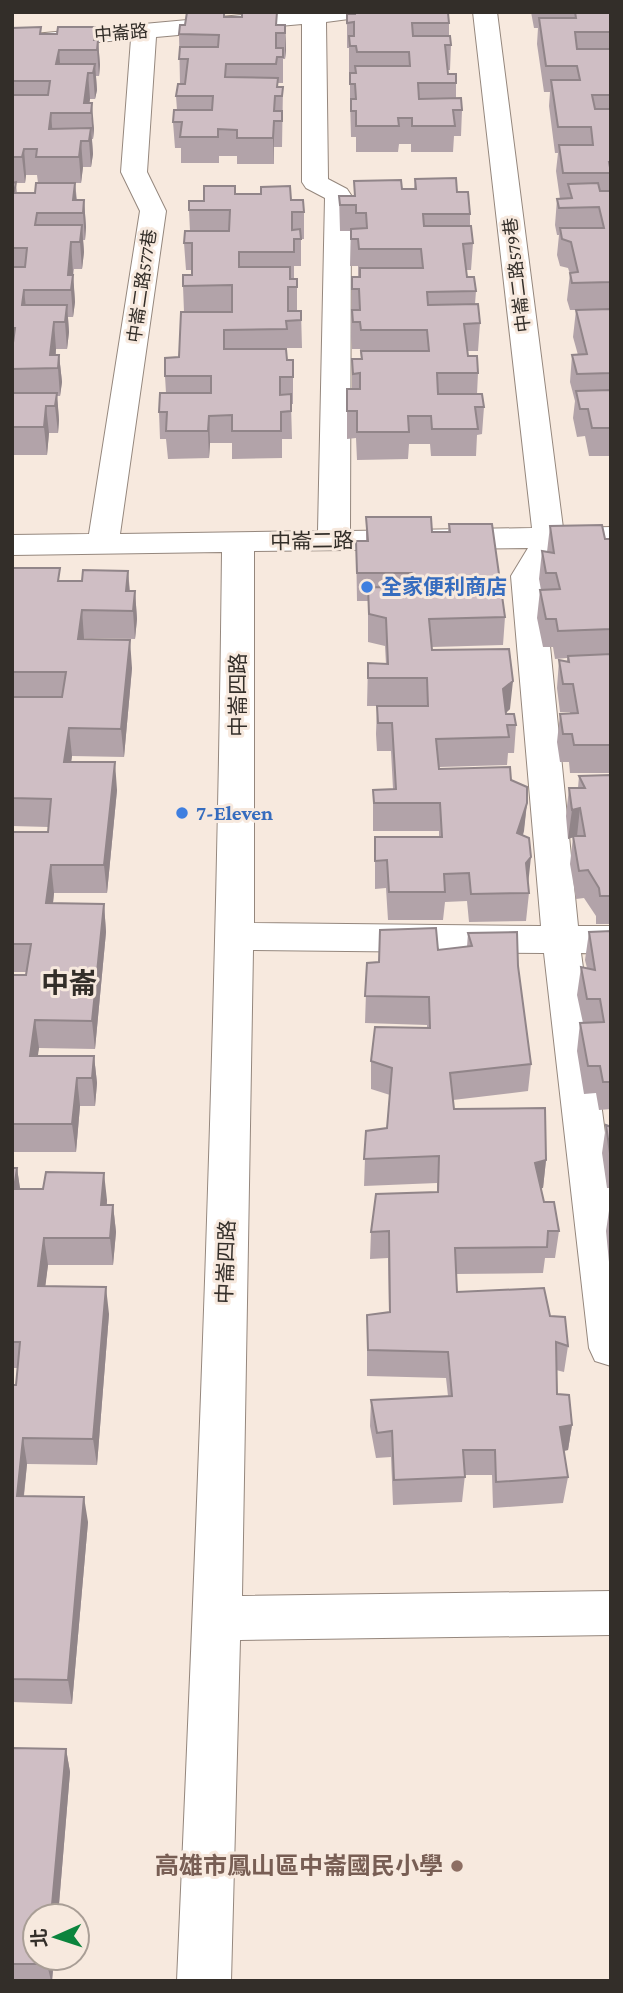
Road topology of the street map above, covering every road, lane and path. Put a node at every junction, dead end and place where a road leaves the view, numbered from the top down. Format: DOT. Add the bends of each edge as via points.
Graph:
graph roads {
  1 [pos="356,12"];
  2 [pos="485,12"];
  3 [pos="314,16"];
  4 [pos="144,32"];
  5 [pos="12,43"];
  6 [pos="611,537"];
  7 [pos="549,538"];
  8 [pos="334,541"];
  9 [pos="238,542"];
  10 [pos="103,543"];
  11 [pos="12,545"];
  12 [pos="235,936"];
  13 [pos="611,940"];
  14 [pos="561,941"];
  15 [pos="611,1348"];
  16 [pos="611,1613"];
  17 [pos="218,1618"];
  18 [pos="204,1981"];
  1 -- 3 [label="street, 中崙路"];
  2 -- 7 [label="street, 中崙二路579巷"];
  3 -- 4 [label="street, 中崙路"];
  3 -- 8 [label="street" via="315,182 338,195"];
  4 -- 5 [label="street, 中崙路"];
  4 -- 10 [label="street, 中崙二路577巷" via="134,172 153,211"];
  6 -- 7 [label="street, 中崙二路"];
  7 -- 8 [label="street, 中崙二路"];
  7 -- 14 [label="street" via="527,576"];
  8 -- 9 [label="street, 中崙二路"];
  9 -- 10 [label="street, 中崙二路"];
  9 -- 12 [label="street, 中崙四路"];
  10 -- 11 [label="street, 中崙二路"];
  12 -- 14 [label="street"];
  12 -- 17 [label="street, 中崙四路"];
  13 -- 14 [label="street"];
  14 -- 15 [label="street"];
  16 -- 17 [label="street"];
  17 -- 18 [label="street, 中崙四路"];
}
